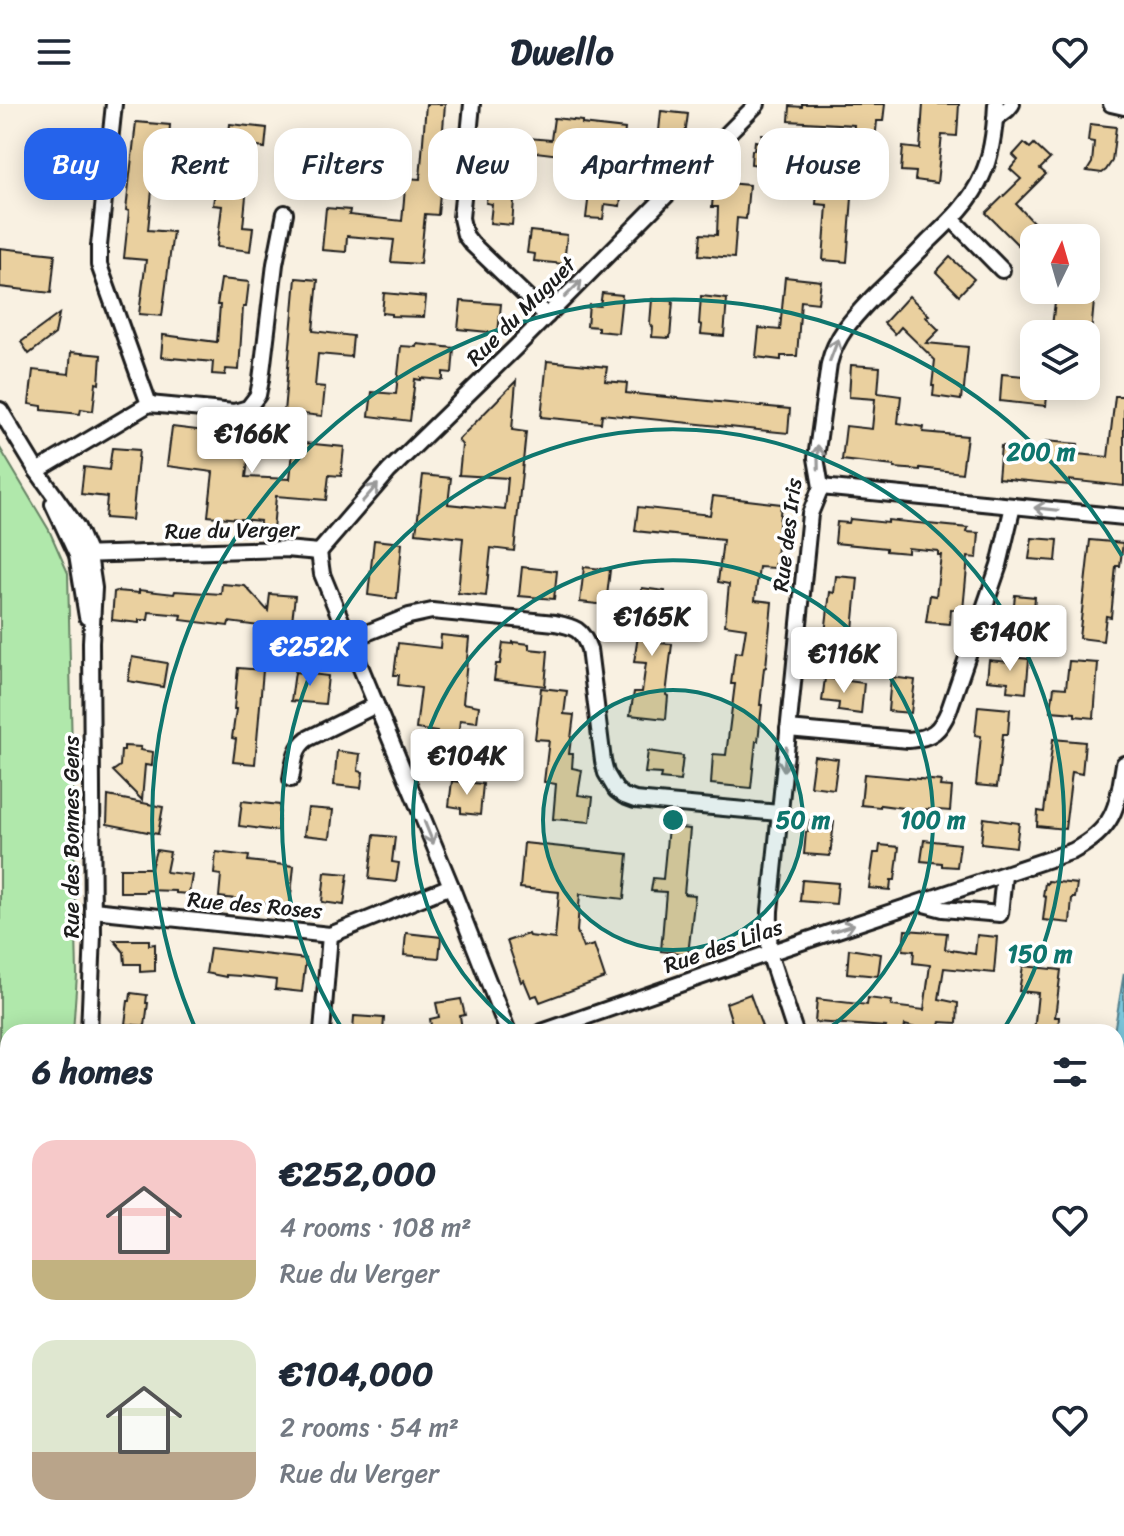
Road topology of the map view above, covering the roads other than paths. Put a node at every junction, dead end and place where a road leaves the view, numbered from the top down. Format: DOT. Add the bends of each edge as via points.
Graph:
graph roads {
  1 [pos="114,104"];
  2 [pos="472,104"];
  3 [pos="757,104"];
  4 [pos="1012,104"];
  5 [pos="1111,104"];
  6 [pos="1124,107"];
  7 [pos="996,111"];
  8 [pos="285,213"];
  9 [pos="952,219"];
  10 [pos="1002,270"];
  11 [pos="547,316"];
  12 [pos="149,404"];
  13 [pos="0,410"];
  14 [pos="37,471"];
  15 [pos="821,487"];
  16 [pos="1013,506"];
  17 [pos="1124,517"];
  18 [pos="319,552"];
  19 [pos="83,555"];
  20 [pos="349,640"];
  21 [pos="376,705"];
  22 [pos="788,729"];
  23 [pos="1124,764"];
  24 [pos="291,779"];
  25 [pos="779,813"];
  26 [pos="1004,875"];
  27 [pos="451,886"];
  28 [pos="919,903"];
  29 [pos="93,910"];
  30 [pos="330,935"];
  31 [pos="769,953"];
  32 [pos="89,1024"];
  33 [pos="323,1024"];
  34 [pos="505,1024"];
  35 [pos="565,1024"];
  36 [pos="792,1024"];
  1 -- 12 [label="street" via="99,265"];
  2 -- 11 [label="street" via="461,218 465,235"];
  11 -- 3 [label="street, Rue du Muguet, one-way"];
  4 -- 7 [label="street, Rue des Iris"];
  5 -- 6 [label="street"];
  7 -- 9 [label="street, Rue des Iris" via="982,176"];
  8 -- 12 [label="street" via="258,395 248,408 234,412"];
  9 -- 10 [label="street"];
  15 -- 9 [label="street, Rue des Iris, one-way" via="816,458 832,350 849,323"];
  18 -- 11 [label="street, Rue du Muguet, one-way" via="389,471"];
  12 -- 14 [label="street"];
  13 -- 14 [label="street, Rue des Bonnes Gens"];
  14 -- 19 [label="street, Rue des Bonnes Gens"];
  15 -- 16 [label="street"];
  15 -- 22 [label="street, Rue des Iris" via="810,514"];
  17 -- 16 [label="street, one-way"];
  16 -- 22 [label="street" via="999,565 949,710 936,731 909,740"];
  18 -- 19 [label="street, Rue du Verger"];
  18 -- 20 [label="street, Rue du Verger" via="322,574"];
  19 -- 29 [label="street, Rue des Bonnes Gens" via="91,642"];
  20 -- 21 [label="street, Rue du Verger"];
  20 -- 25 [label="street" via="432,611 578,630 589,649 603,761 616,790 635,800"];
  21 -- 24 [label="street" via="301,744"];
  21 -- 27 [label="street, Rue du Verger, one-way"];
  22 -- 25 [label="street, Rue des Iris, one-way"];
  23 -- 26 [label="street, Rue des Lilas" via="1117,802 1099,834 1073,851"];
  25 -- 31 [label="street, Rue des Iris"];
  26 -- 28 [label="street, Rue des Lilas"];
  26 -- 28 [label="street, Rue des Lilas" via="1000,914"];
  27 -- 30 [label="street, Rue des Roses"];
  27 -- 34 [label="street, Rue du Verger"];
  31 -- 28 [label="street, Rue des Lilas, one-way"];
  29 -- 30 [label="street, Rue des Roses"];
  29 -- 32 [label="street, Rue des Bonnes Gens"];
  30 -- 33 [label="street"];
  31 -- 35 [label="street, Rue des Lilas"];
  31 -- 36 [label="street, Rue des Iris"];
}
